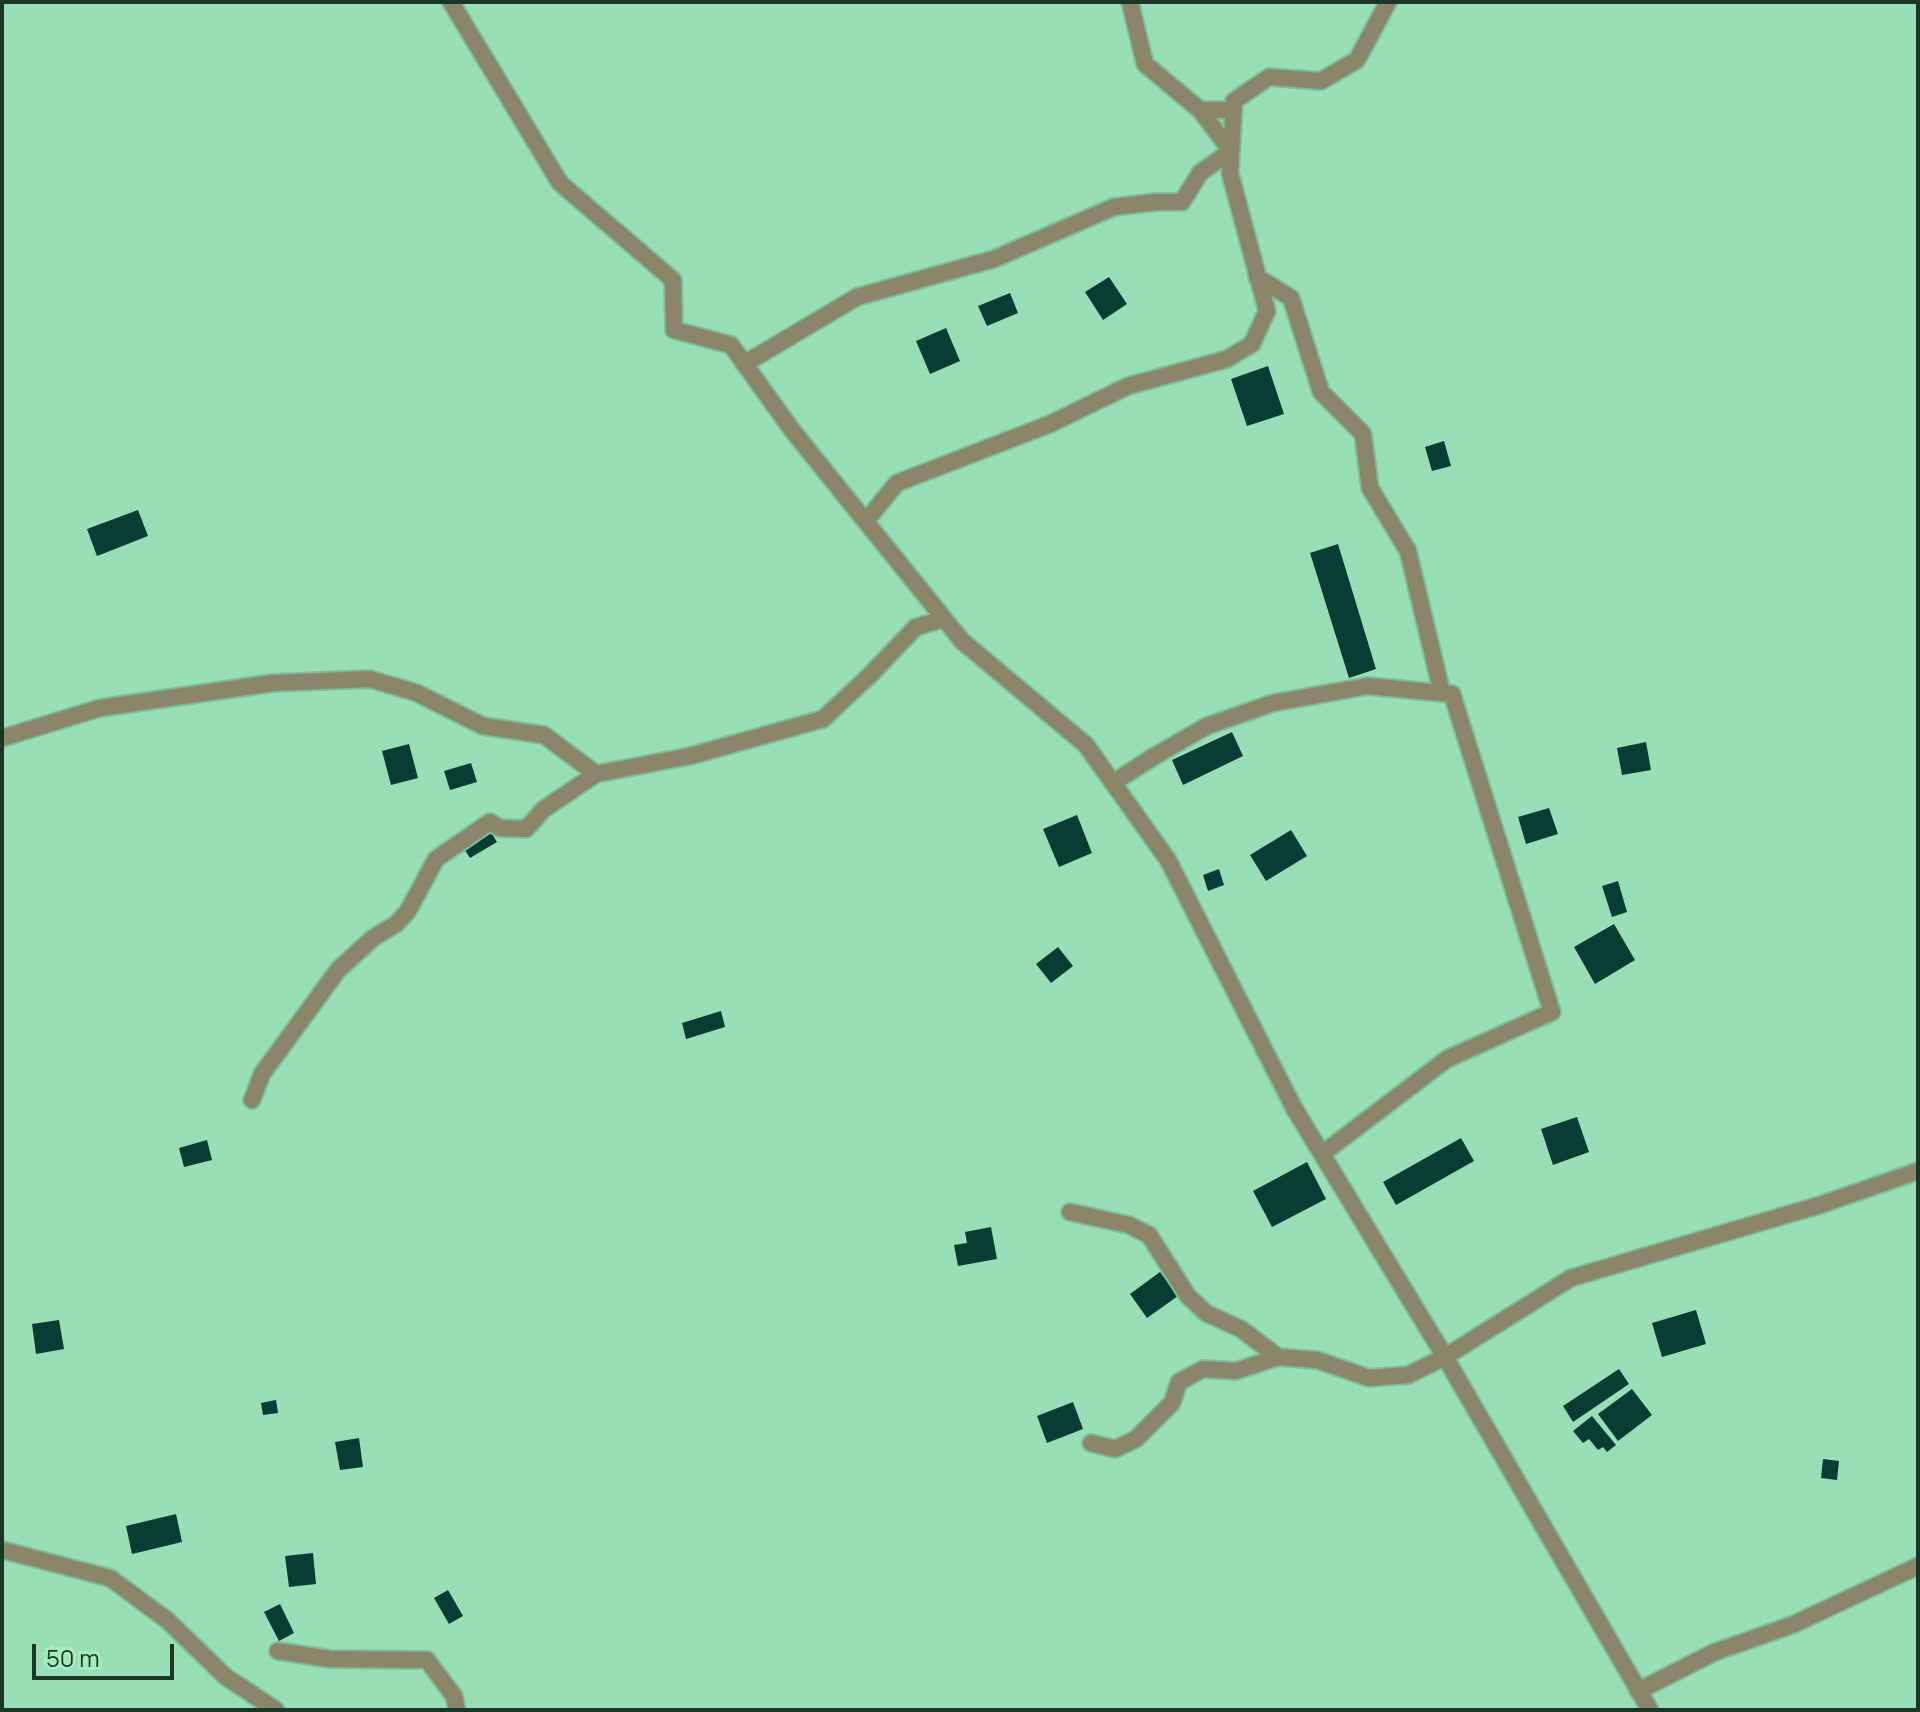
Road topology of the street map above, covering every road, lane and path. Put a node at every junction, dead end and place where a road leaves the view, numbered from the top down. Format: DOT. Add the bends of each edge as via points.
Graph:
graph roads {
  1 [pos="451,2"];
  2 [pos="1130,2"];
  3 [pos="1388,2"];
  4 [pos="1200,110"];
  5 [pos="1233,110"];
  6 [pos="1231,151"];
  7 [pos="1257,277"];
  8 [pos="744,364"];
  9 [pos="866,521"];
  10 [pos="944,619"];
  11 [pos="1442,693"];
  12 [pos="2,738"];
  13 [pos="596,774"];
  14 [pos="1113,783"];
  15 [pos="252,1100"];
  16 [pos="1322,1154"];
  17 [pos="1918,1171"];
  18 [pos="1070,1212"];
  19 [pos="1278,1357"];
  20 [pos="1445,1357"];
  21 [pos="1091,1443"];
  22 [pos="2,1550"];
  23 [pos="1918,1566"];
  24 [pos="278,1651"];
  25 [pos="1638,1691"];
  26 [pos="276,1710"];
  27 [pos="457,1710"];
  28 [pos="1650,1710"];
  1 -- 8 [label="street" via="560,183 673,280 674,330 731,345"];
  2 -- 4 [label="street" via="1145,64"];
  3 -- 5 [label="street" via="1357,60 1321,81 1269,77 1234,101"];
  4 -- 5 [label="street"];
  4 -- 6 [label="street"];
  5 -- 6 [label="street"];
  6 -- 7 [label="street" via="1230,173"];
  6 -- 8 [label="street" via="1200,173 1182,202 1114,207 994,259 857,297"];
  7 -- 9 [label="street" via="1267,311 1252,344 1227,359 1128,386 1050,424 897,483"];
  7 -- 11 [label="street" via="1291,298 1321,392 1363,434 1370,488 1408,551"];
  8 -- 9 [label="street"];
  9 -- 10 [label="street"];
  10 -- 13 [label="street" via="916,627 823,719 690,756"];
  10 -- 14 [label="street" via="962,641 1086,745"];
  11 -- 14 [label="street" via="1368,686 1273,703 1207,726"];
  11 -- 16 [label="street" via="1452,694 1552,1012 1447,1059"];
  12 -- 13 [label="street" via="100,708 273,683 370,679 417,693 483,726 544,735"];
  13 -- 15 [label="street" via="544,809 526,829 490,822 436,859 408,911 338,970 262,1074"];
  14 -- 16 [label="street" via="1168,860"];
  16 -- 20 [label="street"];
  17 -- 20 [label="street" via="1571,1278"];
  18 -- 19 [label="street" via="1129,1225 1149,1235 1188,1296"];
  19 -- 20 [label="street" via="1317,1360 1369,1378 1408,1375"];
  19 -- 21 [label="street" via="1236,1371 1203,1369 1179,1382 1172,1403 1136,1439 1115,1449"];
  20 -- 25 [label="street"];
  22 -- 26 [label="street" via="110,1578 167,1620 226,1677"];
  23 -- 25 [label="street" via="1792,1625 1715,1652"];
  24 -- 27 [label="street" via="330,1659 427,1660 454,1696"];
  25 -- 28 [label="street"];
}
